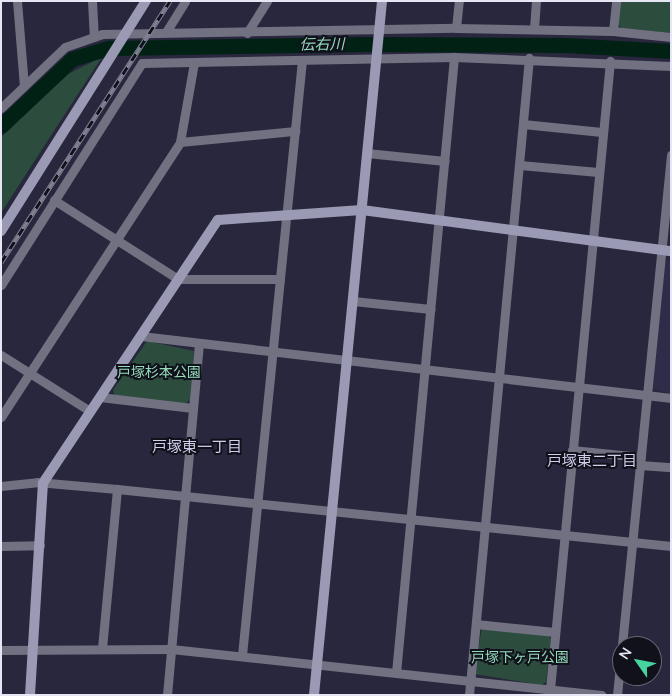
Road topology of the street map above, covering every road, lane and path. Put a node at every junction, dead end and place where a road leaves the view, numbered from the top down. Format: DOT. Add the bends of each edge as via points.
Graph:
graph roads {
  1 [pos="17,1"];
  2 [pos="92,1"];
  3 [pos="146,1"];
  4 [pos="186,1"];
  5 [pos="267,1"];
  6 [pos="382,1"];
  7 [pos="459,1"];
  8 [pos="536,1"];
  9 [pos="616,1"];
  10 [pos="456,28"];
  11 [pos="534,29"];
  12 [pos="613,31"];
  13 [pos="166,32"];
  14 [pos="380,32"];
  15 [pos="247,34"];
  16 [pos="124,36"];
  17 [pos="94,37"];
  18 [pos="671,38"];
  19 [pos="378,54"];
  20 [pos="454,57"];
  21 [pos="529,58"];
  22 [pos="302,60"];
  23 [pos="610,61"];
  24 [pos="194,63"];
  25 [pos="671,66"];
  26 [pos="24,86"];
  27 [pos="1,108"];
  28 [pos="523,124"];
  29 [pos="295,131"];
  30 [pos="602,132"];
  31 [pos="180,142"];
  32 [pos="368,153"];
  33 [pos="671,155"];
  34 [pos="445,161"];
  35 [pos="520,165"];
  36 [pos="598,172"];
  37 [pos="54,200"];
  38 [pos="362,210"];
  39 [pos="288,214"];
  40 [pos="440,219"];
  41 [pos="514,230"];
  42 [pos="1,231"];
  43 [pos="117,240"];
  44 [pos="592,240"];
  45 [pos="666,251"];
  46 [pos="178,279"];
  47 [pos="280,279"];
  48 [pos="1,285"];
  49 [pos="353,301"];
  50 [pos="431,309"];
  51 [pos="141,336"];
  52 [pos="199,344"];
  53 [pos="273,352"];
  54 [pos="1,355"];
  55 [pos="347,360"];
  56 [pos="424,369"];
  57 [pos="30,372"];
  58 [pos="499,378"];
  59 [pos="577,388"];
  60 [pos="647,395"];
  61 [pos="100,396"];
  62 [pos="671,398"];
  63 [pos="192,408"];
  64 [pos="90,411"];
  65 [pos="1,417"];
  66 [pos="572,450"];
  67 [pos="640,461"];
  68 [pos="671,467"];
  69 [pos="44,483"];
  70 [pos="1,486"];
  71 [pos="117,489"];
  72 [pos="184,496"];
  73 [pos="258,504"];
  74 [pos="332,510"];
  75 [pos="412,520"];
  76 [pos="485,528"];
  77 [pos="565,536"];
  78 [pos="632,542"];
  79 [pos="40,544"];
  80 [pos="1,546"];
  81 [pos="671,546"];
  82 [pos="476,624"];
  83 [pos="556,632"];
  84 [pos="102,648"];
  85 [pos="171,649"];
  86 [pos="1,650"];
  87 [pos="33,650"];
  88 [pos="242,655"];
  89 [pos="317,664"];
  90 [pos="396,673"];
  91 [pos="470,681"];
  92 [pos="550,689"];
  93 [pos="30,695"];
  94 [pos="167,695"];
  95 [pos="314,695"];
  96 [pos="469,695"];
  97 [pos="602,695"];
  98 [pos="617,695"];
  1 -- 26 [label="street"];
  2 -- 17 [label="street"];
  3 -- 16 [label="street"];
  4 -- 13 [label="street"];
  5 -- 15 [label="street"];
  6 -- 14 [label="street"];
  7 -- 10 [label="street"];
  8 -- 11 [label="street"];
  9 -- 12 [label="street"];
  10 -- 11 [label="street"];
  10 -- 14 [label="street"];
  11 -- 12 [label="street"];
  12 -- 18 [label="street"];
  13 -- 15 [label="street"];
  13 -- 16 [label="street"];
  14 -- 15 [label="street"];
  14 -- 19 [label="street"];
  16 -- 17 [label="street"];
  16 -- 42 [label="street"];
  17 -- 26 [label="street" via="65,47"];
  19 -- 20 [label="street"];
  19 -- 22 [label="street"];
  19 -- 32 [label="street"];
  20 -- 21 [label="street"];
  20 -- 34 [label="street"];
  21 -- 23 [label="street"];
  21 -- 28 [label="street"];
  22 -- 24 [label="street"];
  22 -- 29 [label="street"];
  23 -- 25 [label="street"];
  23 -- 30 [label="street"];
  24 -- 31 [label="street"];
  24 -- 37 [label="street" via="142,63"];
  26 -- 27 [label="street"];
  28 -- 30 [label="street"];
  28 -- 35 [label="street"];
  29 -- 31 [label="street"];
  29 -- 39 [label="street"];
  30 -- 36 [label="street"];
  31 -- 43 [label="street"];
  32 -- 34 [label="street"];
  32 -- 38 [label="street"];
  33 -- 45 [label="street"];
  34 -- 40 [label="street"];
  35 -- 36 [label="street"];
  35 -- 41 [label="street"];
  36 -- 44 [label="street"];
  37 -- 43 [label="street"];
  37 -- 48 [label="street"];
  38 -- 39 [label="street"];
  38 -- 40 [label="street"];
  38 -- 49 [label="street"];
  39 -- 46 [label="street" via="218,220"];
  39 -- 47 [label="street"];
  40 -- 41 [label="street"];
  40 -- 50 [label="street"];
  41 -- 44 [label="street"];
  41 -- 58 [label="street"];
  43 -- 46 [label="street"];
  43 -- 57 [label="street"];
  44 -- 45 [label="street"];
  44 -- 59 [label="street"];
  45 -- 60 [label="street"];
  46 -- 47 [label="street"];
  46 -- 51 [label="street"];
  47 -- 53 [label="street"];
  49 -- 50 [label="street"];
  49 -- 55 [label="street"];
  50 -- 56 [label="street"];
  51 -- 52 [label="street"];
  51 -- 61 [label="street"];
  52 -- 53 [label="street"];
  52 -- 63 [label="street"];
  53 -- 55 [label="street"];
  53 -- 73 [label="street"];
  54 -- 57 [label="street"];
  55 -- 56 [label="street"];
  55 -- 74 [label="street"];
  56 -- 58 [label="street"];
  56 -- 75 [label="street"];
  57 -- 64 [label="street"];
  57 -- 65 [label="street"];
  58 -- 59 [label="street"];
  58 -- 76 [label="street"];
  59 -- 60 [label="street"];
  59 -- 66 [label="street"];
  60 -- 62 [label="street"];
  60 -- 67 [label="street"];
  61 -- 63 [label="street"];
  61 -- 64 [label="street"];
  63 -- 72 [label="street"];
  64 -- 69 [label="street"];
  66 -- 67 [label="street"];
  66 -- 77 [label="street"];
  67 -- 68 [label="street"];
  67 -- 78 [label="street"];
  69 -- 70 [label="street"];
  69 -- 71 [label="street"];
  69 -- 79 [label="street"];
  71 -- 72 [label="street"];
  71 -- 84 [label="street"];
  72 -- 73 [label="street"];
  72 -- 85 [label="street"];
  73 -- 74 [label="street"];
  73 -- 88 [label="street"];
  74 -- 75 [label="street"];
  74 -- 89 [label="street"];
  75 -- 76 [label="street"];
  75 -- 90 [label="street"];
  76 -- 77 [label="street"];
  76 -- 82 [label="street"];
  77 -- 78 [label="street"];
  77 -- 83 [label="street"];
  78 -- 81 [label="street"];
  78 -- 98 [label="street"];
  79 -- 80 [label="street"];
  79 -- 87 [label="street"];
  82 -- 83 [label="street"];
  82 -- 91 [label="street"];
  83 -- 92 [label="street"];
  84 -- 85 [label="street"];
  84 -- 87 [label="street"];
  85 -- 88 [label="street"];
  85 -- 94 [label="street"];
  86 -- 87 [label="street"];
  87 -- 93 [label="street"];
  88 -- 89 [label="street"];
  89 -- 90 [label="street"];
  89 -- 95 [label="street"];
  90 -- 91 [label="street"];
  91 -- 92 [label="street"];
  91 -- 96 [label="street"];
  92 -- 97 [label="street"];
}
